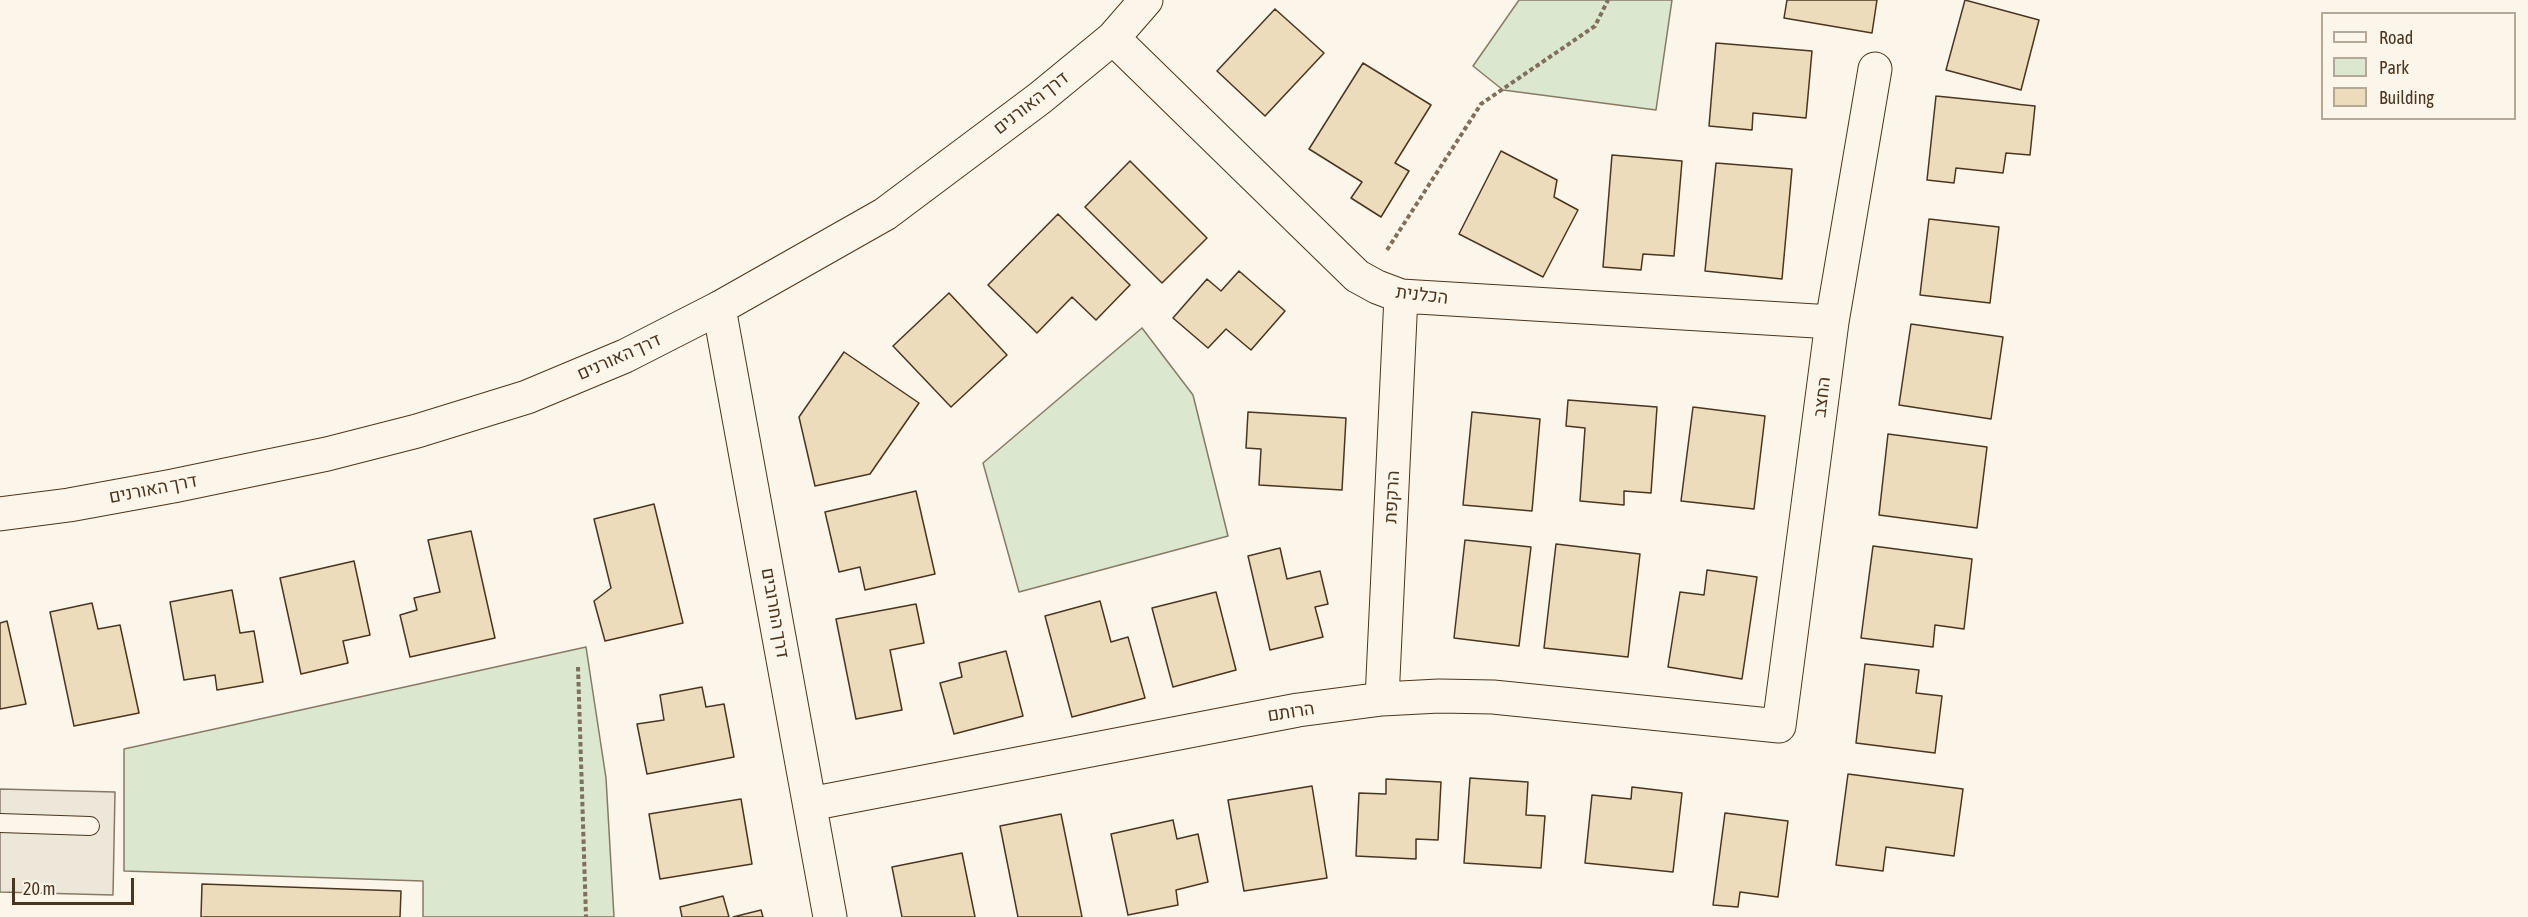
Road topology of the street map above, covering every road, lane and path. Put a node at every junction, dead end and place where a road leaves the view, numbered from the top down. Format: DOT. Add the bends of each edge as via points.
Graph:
graph roads {
  1 [pos="1146,0"];
  2 [pos="1608,0"];
  3 [pos="1113,38"];
  4 [pos="1875,69"];
  5 [pos="1367,281"];
  6 [pos="1401,296"];
  7 [pos="719,308"];
  8 [pos="1832,322"];
  9 [pos="0,514"];
  10 [pos="578,667"];
  11 [pos="1382,699"];
  12 [pos="1779,726"];
  13 [pos="810,804"];
  14 [pos="0,823"];
  15 [pos="90,826"];
  16 [pos="586,917"];
  17 [pos="830,917"];
  1 -- 3 [label="street, דרך האורנים"];
  2 -- 5 [label="path" via="1595,26 1480,104"];
  3 -- 5 [label="street, הכלנית" via="1357,276"];
  3 -- 7 [label="street, דרך האורנים" via="885,214"];
  4 -- 8 [label="street, החצב"];
  5 -- 6 [label="street, הכלנית"];
  6 -- 8 [label="street, הכלנית"];
  6 -- 11 [label="street, הרקפת"];
  7 -- 9 [label="street, דרך האורנים" via="625,356 538,392 417,431 173,486"];
  7 -- 13 [label="street, דרך החרובים"];
  8 -- 12 [label="street, החצב"];
  10 -- 16 [label="path"];
  11 -- 12 [label="street, הרותם" via="1493,697"];
  11 -- 13 [label="street, הרותם" via="1298,710"];
  13 -- 17 [label="street, דרך החרובים"];
  14 -- 15 [label="lane"];
}
